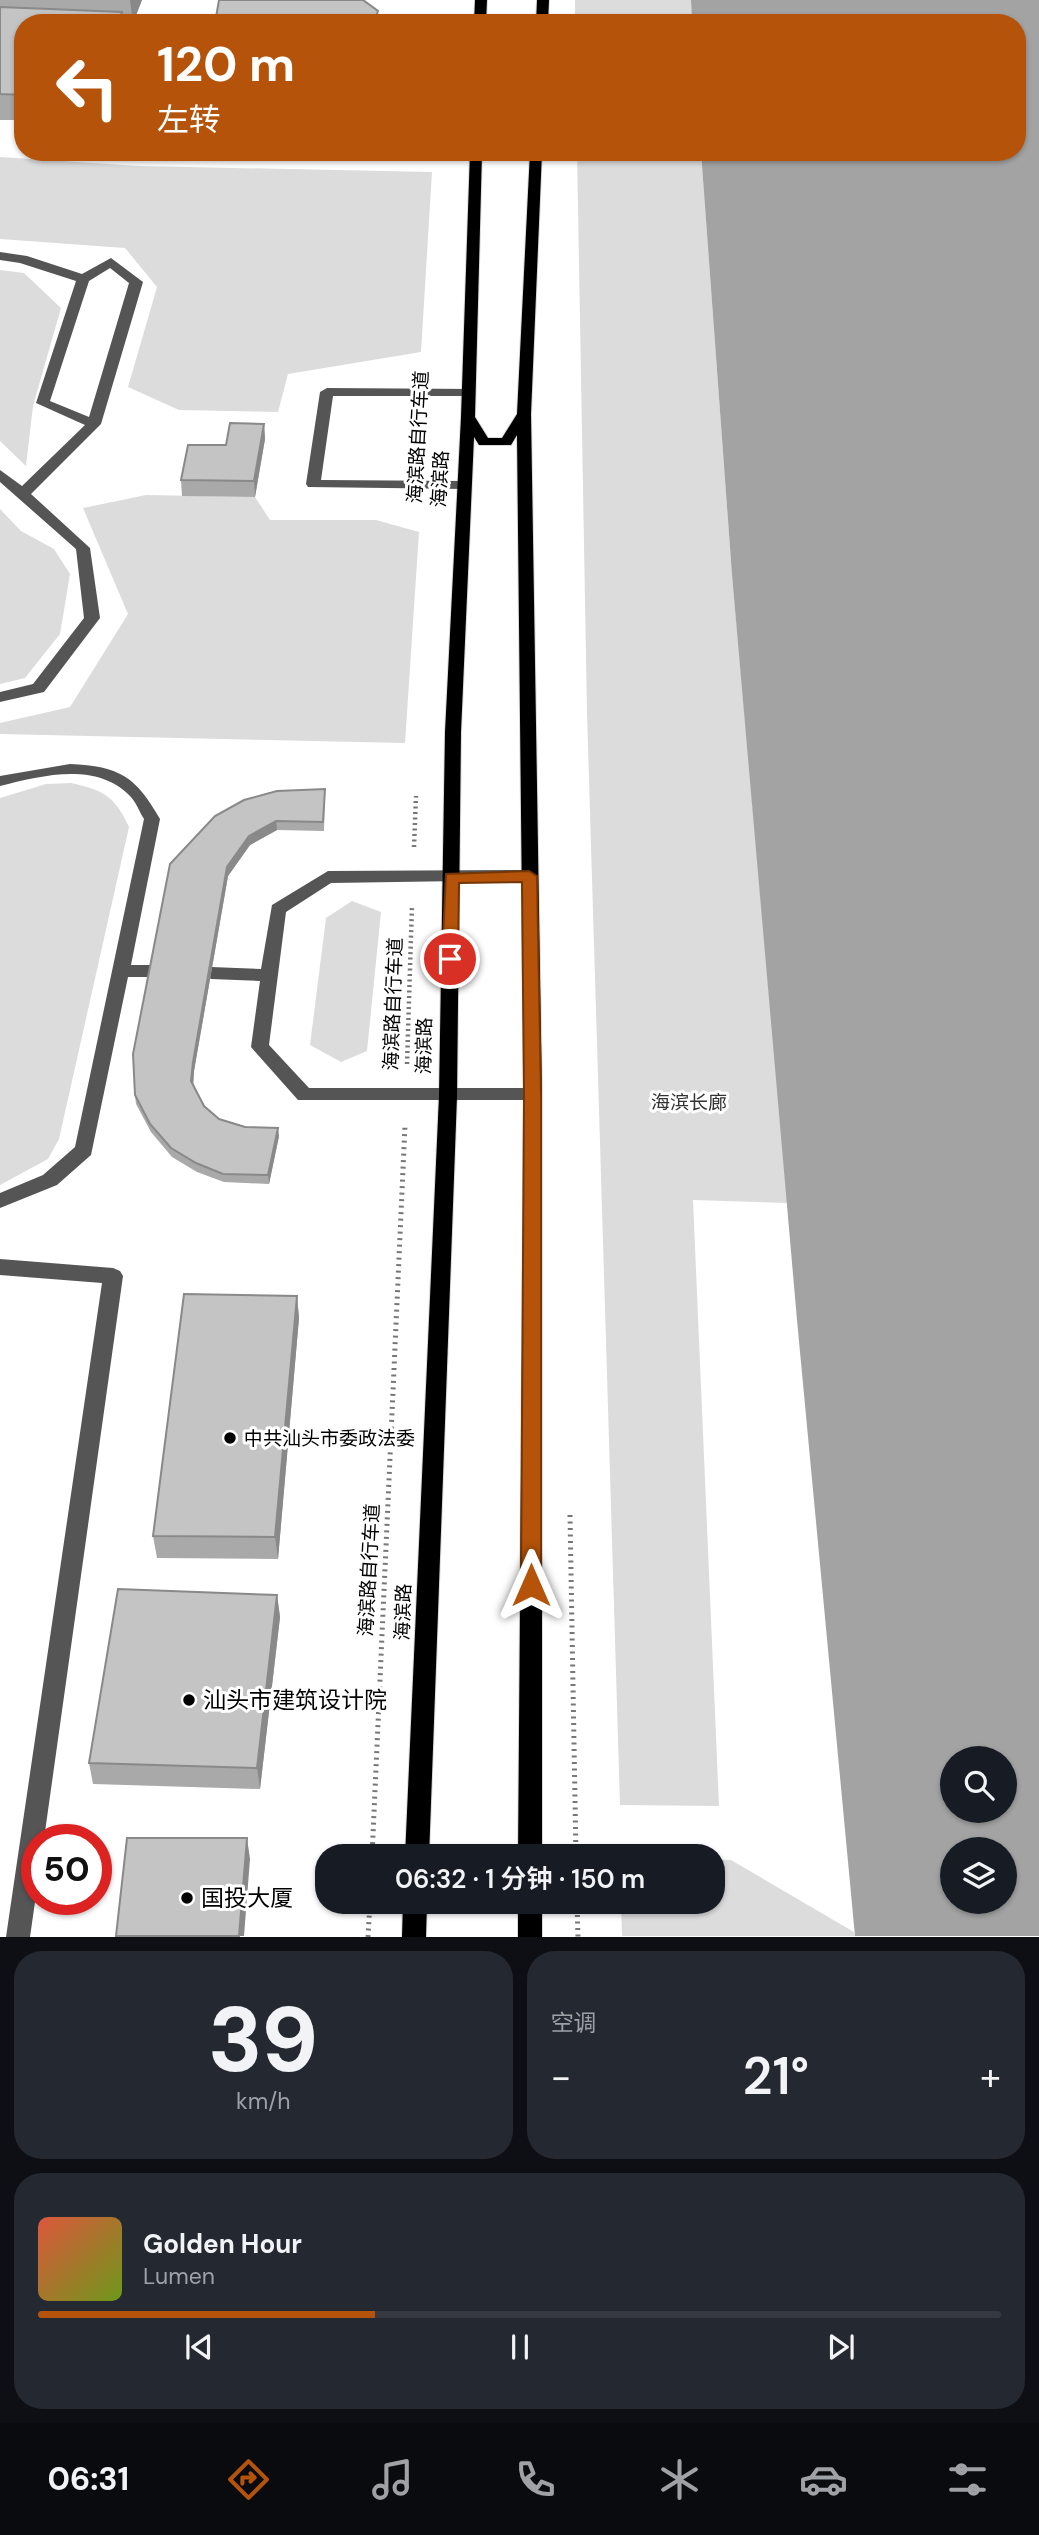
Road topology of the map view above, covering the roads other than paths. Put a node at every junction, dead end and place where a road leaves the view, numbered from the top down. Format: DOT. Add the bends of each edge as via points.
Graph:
graph roads {
  1 [pos="476,161"];
  2 [pos="536,161"];
  3 [pos="0,256"];
  4 [pos="83,279"];
  5 [pos="469,392"];
  6 [pos="524,414"];
  7 [pos="468,417"];
  8 [pos="94,424"];
  9 [pos="484,442"];
  10 [pos="506,442"];
  11 [pos="0,474"];
  12 [pos="524,474"];
  13 [pos="465,479"];
  14 [pos="22,494"];
  15 [pos="0,697"];
  16 [pos="0,781"];
  17 [pos="529,876"];
  18 [pos="451,877"];
  19 [pos="120,971"];
  20 [pos="152,971"];
  21 [pos="211,973"];
  22 [pos="269,975"];
  23 [pos="533,1095"];
  24 [pos="448,1096"];
  25 [pos="0,1202"];
  26 [pos="0,1267"];
  27 [pos="418,1844"];
  28 [pos="530,1844"];
  29 [pos="415,1914"];
  30 [pos="530,1914"];
  31 [pos="18,1937"];
  32 [pos="414,1937"];
  33 [pos="530,1937"];
  1 -- 5 [label="main road, 海滨路"];
  2 -- 6 [label="main road"];
  3 -- 4 [label="street"];
  4 -- 8 [label="street" via="43,403"];
  4 -- 8 [label="street" via="111,262 136,282"];
  5 -- 7 [label="main road, 海滨路"];
  5 -- 13 [label="street" via="327,392 313,484"];
  6 -- 10 [label="main road"];
  6 -- 12 [label="main road"];
  7 -- 9 [label="main road"];
  7 -- 13 [label="main road, 海滨路"];
  8 -- 14 [label="street"];
  9 -- 10 [label="main road"];
  9 -- 13 [label="main road"];
  10 -- 12 [label="main road"];
  11 -- 14 [label="street"];
  12 -- 17 [label="main road"];
  13 -- 18 [label="main road, 海滨路"];
  14 -- 15 [label="street" via="83,548 92,618 38,688"];
  16 -- 19 [label="street" via="75,768 108,775 136,792 152,819"];
  17 -- 18 [label="street"];
  17 -- 23 [label="main road"];
  18 -- 22 [label="street" via="328,877 278,909"];
  18 -- 24 [label="main road, 海滨路"];
  19 -- 20 [label="street"];
  19 -- 25 [label="street" via="84,1150 50,1180"];
  21 -- 22 [label="street"];
  22 -- 24 [label="street" via="260,1047 304,1095"];
  23 -- 24 [label="street"];
  23 -- 28 [label="main road"];
  24 -- 27 [label="main road, 海滨路"];
  26 -- 31 [label="street" via="113,1276"];
  29 -- 32 [label="main road"];
  30 -- 33 [label="main road"];
}
